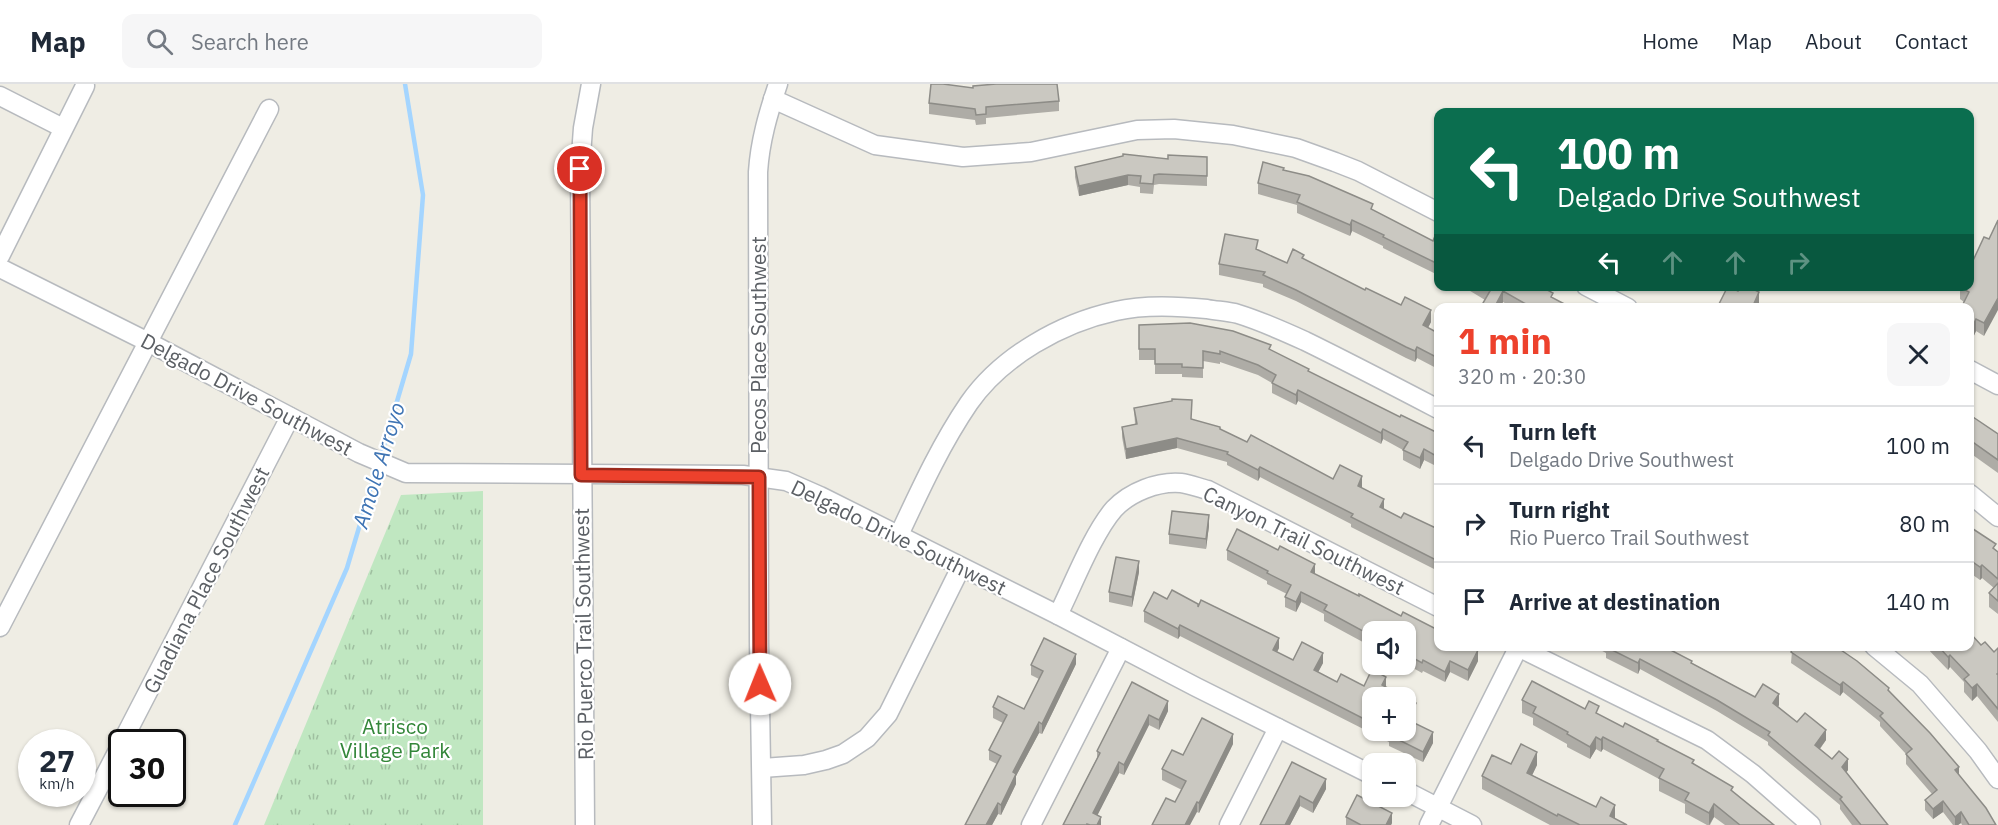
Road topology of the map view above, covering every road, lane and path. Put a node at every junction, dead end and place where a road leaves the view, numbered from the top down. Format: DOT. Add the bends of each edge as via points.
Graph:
graph roads {
  1 [pos="591,84"];
  2 [pos="86,86"];
  3 [pos="776,92"];
  4 [pos="0,96"];
  5 [pos="268,109"];
  6 [pos="63,128"];
  7 [pos="1434,210"];
  8 [pos="0,256"];
  9 [pos="0,268"];
  10 [pos="1596,291"];
  11 [pos="1618,303"];
  12 [pos="148,342"];
  13 [pos="1974,372"];
  14 [pos="1996,380"];
  15 [pos="1434,407"];
  16 [pos="290,417"];
  17 [pos="581,475"];
  18 [pos="759,477"];
  19 [pos="1974,497"];
  20 [pos="1998,517"];
  21 [pos="899,535"];
  22 [pos="962,567"];
  23 [pos="1434,605"];
  24 [pos="1059,615"];
  25 [pos="0,627"];
  26 [pos="1121,648"];
  27 [pos="1516,651"];
  28 [pos="1526,651"];
  29 [pos="1880,651"];
  30 [pos="1278,728"];
  31 [pos="129,729"];
  32 [pos="762,768"];
  33 [pos="108,770"];
  34 [pos="1362,771"];
  35 [pos="1998,779"];
  36 [pos="1416,796"];
  37 [pos="1438,807"];
  38 [pos="79,825"];
  39 [pos="585,825"];
  40 [pos="762,825"];
  41 [pos="1032,825"];
  42 [pos="1229,825"];
  43 [pos="1429,825"];
  44 [pos="1472,825"];
  45 [pos="1811,825"];
  1 -- 17 [label="street, Rio Puerco Trail Southwest" via="580,169"];
  2 -- 6 [label="street"];
  3 -- 7 [label="street" via="876,145 963,157 1031,152 1137,130 1233,135 1296,148 1335,162"];
  3 -- 18 [label="street, Pecos Place Southwest" via="759,146"];
  4 -- 6 [label="street"];
  5 -- 12 [label="street"];
  6 -- 8 [label="street"];
  9 -- 12 [label="street, Delgado Drive Southwest"];
  10 -- 11 [label="street"];
  12 -- 16 [label="street, Delgado Drive Southwest"];
  12 -- 25 [label="street"];
  13 -- 14 [label="street"];
  15 -- 21 [label="street" via="1324,350 1236,313 1154,306 1117,310 1071,325 1039,342 986,383 940,449"];
  16 -- 17 [label="street, Delgado Drive Southwest" via="406,473"];
  16 -- 31 [label="street, Guadiana Place Southwest"];
  17 -- 18 [label="street, Delgado Drive Southwest"];
  17 -- 39 [label="street, Rio Puerco Trail Southwest"];
  18 -- 21 [label="street, Delgado Drive Southwest" via="803,488"];
  18 -- 32 [label="street, Pecos Place Southwest"];
  19 -- 20 [label="street"];
  21 -- 22 [label="street, Delgado Drive Southwest"];
  22 -- 24 [label="street, Delgado Drive Southwest"];
  22 -- 32 [label="street" via="888,714 867,738 826,760"];
  23 -- 24 [label="street, Canyon Trail Southwest" via="1215,494 1183,483 1165,483 1145,489 1115,508 1098,533"];
  24 -- 26 [label="street, Delgado Drive Southwest"];
  26 -- 30 [label="street, Delgado Drive Southwest"];
  26 -- 41 [label="street"];
  27 -- 37 [label="street"];
  28 -- 45 [label="street" via="1707,740"];
  29 -- 35 [label="street" via="1920,684"];
  30 -- 34 [label="street, Delgado Drive Southwest"];
  30 -- 42 [label="street"];
  32 -- 40 [label="street, Pecos Place Southwest"];
  33 -- 38 [label="street, Guadiana Place Southwest"];
  36 -- 37 [label="street"];
  37 -- 43 [label="street"];
  37 -- 44 [label="street"];
}
